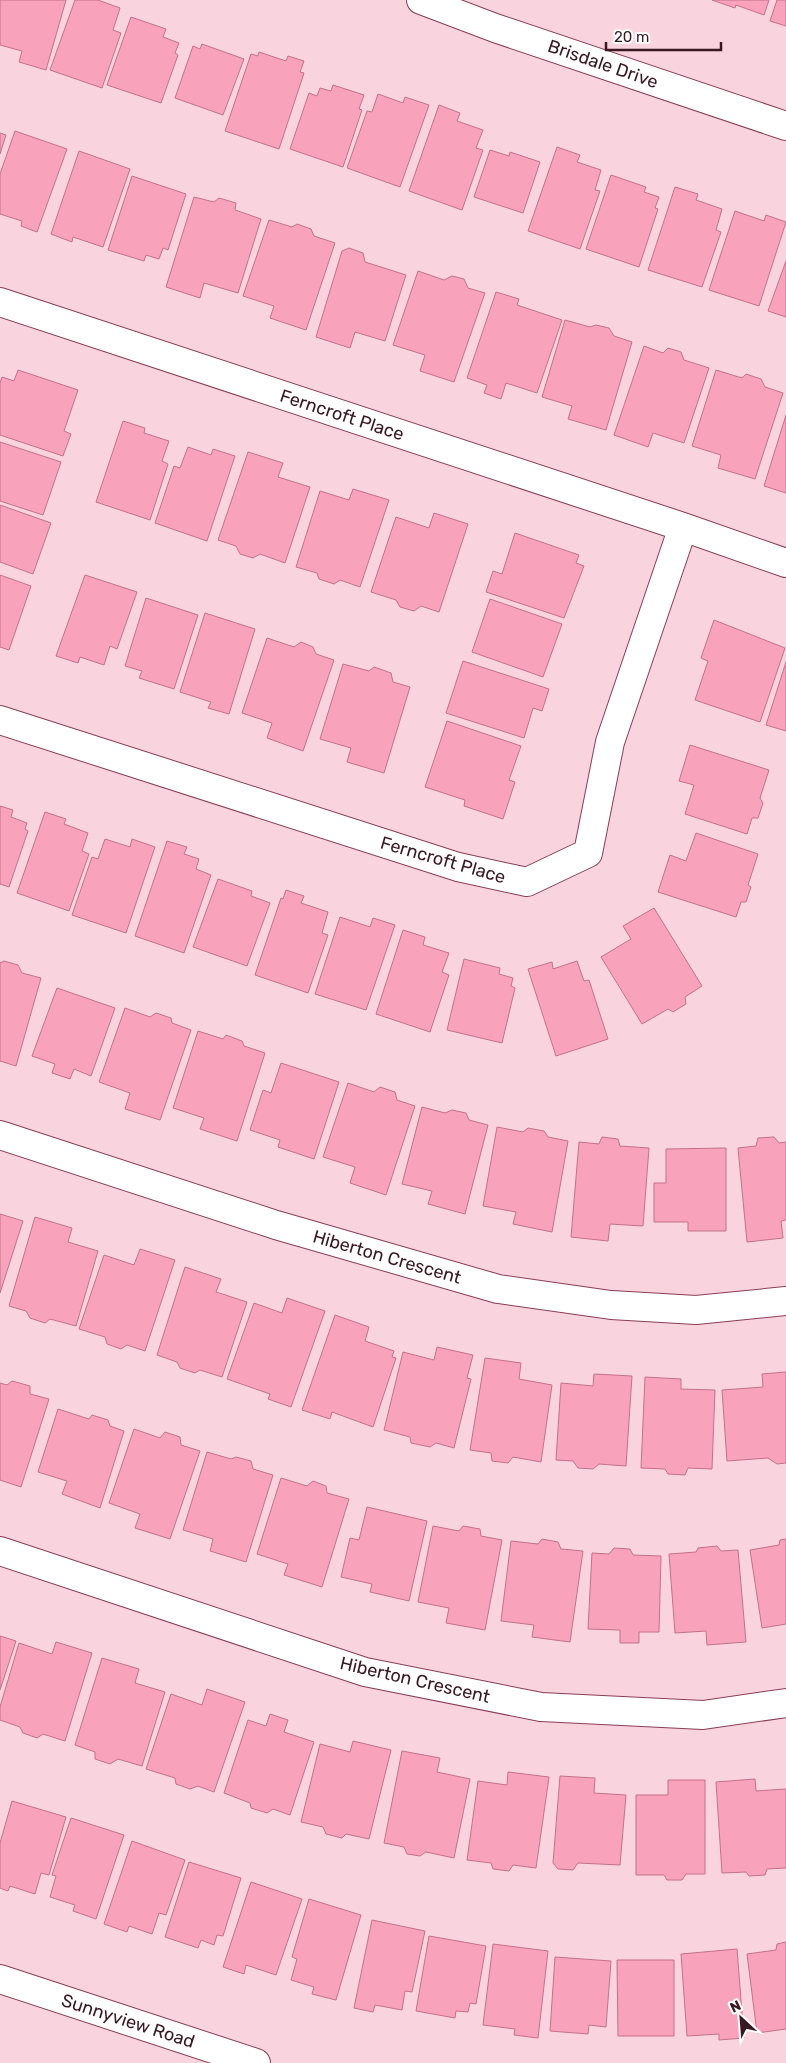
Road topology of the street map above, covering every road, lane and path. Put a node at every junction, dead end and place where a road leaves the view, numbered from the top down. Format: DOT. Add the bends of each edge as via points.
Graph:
graph roads {
  1 [pos="421,0"];
  2 [pos="786,126"];
  3 [pos="0,302"];
  4 [pos="683,527"];
  5 [pos="786,563"];
  6 [pos="0,720"];
  7 [pos="0,1135"];
  8 [pos="786,1301"];
  9 [pos="0,1551"];
  10 [pos="786,1703"];
  11 [pos="0,1979"];
  12 [pos="228,2059"];
  13 [pos="256,2063"];
  1 -- 2 [label="street, Brisdale Drive"];
  3 -- 4 [label="street, Ferncroft Place"];
  4 -- 5 [label="street, Ferncroft Place"];
  4 -- 6 [label="street, Ferncroft Place" via="610,742 588,853 527,882 458,867"];
  7 -- 8 [label="street, Hiberton Crescent" via="276,1226 498,1288 611,1305 696,1310"];
  9 -- 10 [label="street, Hiberton Crescent" via="365,1672 541,1707 704,1716"];
  11 -- 12 [label="street, Sunnyview Road"];
  12 -- 13 [label="street, Sunnyview Road"];
}
